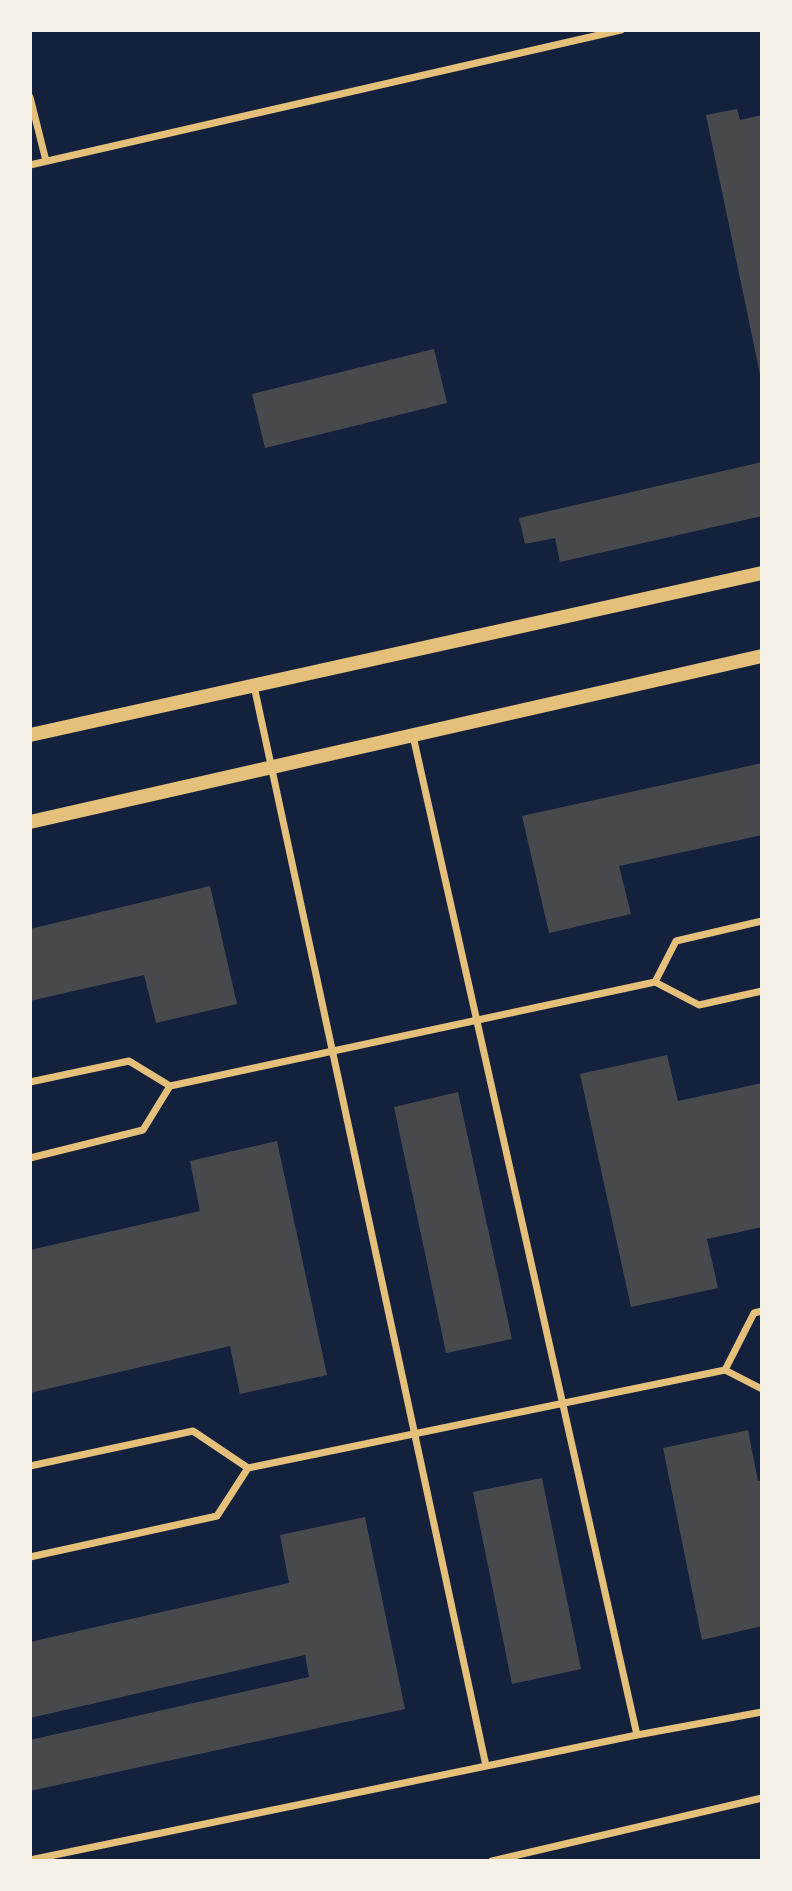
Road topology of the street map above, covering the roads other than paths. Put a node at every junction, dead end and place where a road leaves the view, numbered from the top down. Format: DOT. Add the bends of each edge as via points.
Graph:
graph roads {
  1 [pos="621,30"];
  2 [pos="30,97"];
  3 [pos="46,161"];
  4 [pos="30,165"];
  5 [pos="762,573"];
  6 [pos="762,656"];
  7 [pos="254,685"];
  8 [pos="30,735"];
  9 [pos="413,736"];
  10 [pos="272,766"];
  11 [pos="30,822"];
  12 [pos="762,921"];
  13 [pos="655,982"];
  14 [pos="762,991"];
  15 [pos="477,1020"];
  16 [pos="333,1051"];
  17 [pos="30,1082"];
  18 [pos="170,1086"];
  19 [pos="30,1158"];
  20 [pos="762,1311"];
  21 [pos="725,1370"];
  22 [pos="762,1389"];
  23 [pos="562,1404"];
  24 [pos="415,1434"];
  25 [pos="30,1466"];
  26 [pos="248,1468"];
  27 [pos="30,1557"];
  28 [pos="762,1712"];
  29 [pos="637,1735"];
  30 [pos="486,1766"];
  31 [pos="762,1798"];
  32 [pos="30,1860"];
  33 [pos="492,1861"];
  1 -- 3 [label="street"];
  2 -- 3 [label="street"];
  3 -- 4 [label="street"];
  5 -- 7 [label="main road"];
  6 -- 9 [label="main road"];
  7 -- 8 [label="main road"];
  7 -- 10 [label="street"];
  9 -- 10 [label="main road"];
  9 -- 15 [label="street"];
  10 -- 11 [label="main road"];
  10 -- 16 [label="street"];
  12 -- 13 [label="street" via="676,941"];
  13 -- 14 [label="street" via="699,1005"];
  13 -- 15 [label="street"];
  15 -- 16 [label="street"];
  15 -- 23 [label="street"];
  16 -- 18 [label="street"];
  16 -- 24 [label="street"];
  17 -- 18 [label="street" via="129,1061"];
  18 -- 19 [label="street" via="143,1130"];
  20 -- 21 [label="street" via="754,1313"];
  21 -- 22 [label="street"];
  21 -- 23 [label="street"];
  23 -- 24 [label="street"];
  23 -- 29 [label="street"];
  24 -- 26 [label="street"];
  24 -- 30 [label="street"];
  25 -- 26 [label="street" via="193,1430"];
  26 -- 27 [label="street" via="217,1516"];
  28 -- 29 [label="street"];
  29 -- 30 [label="street"];
  30 -- 32 [label="street"];
  31 -- 33 [label="street"];
}
